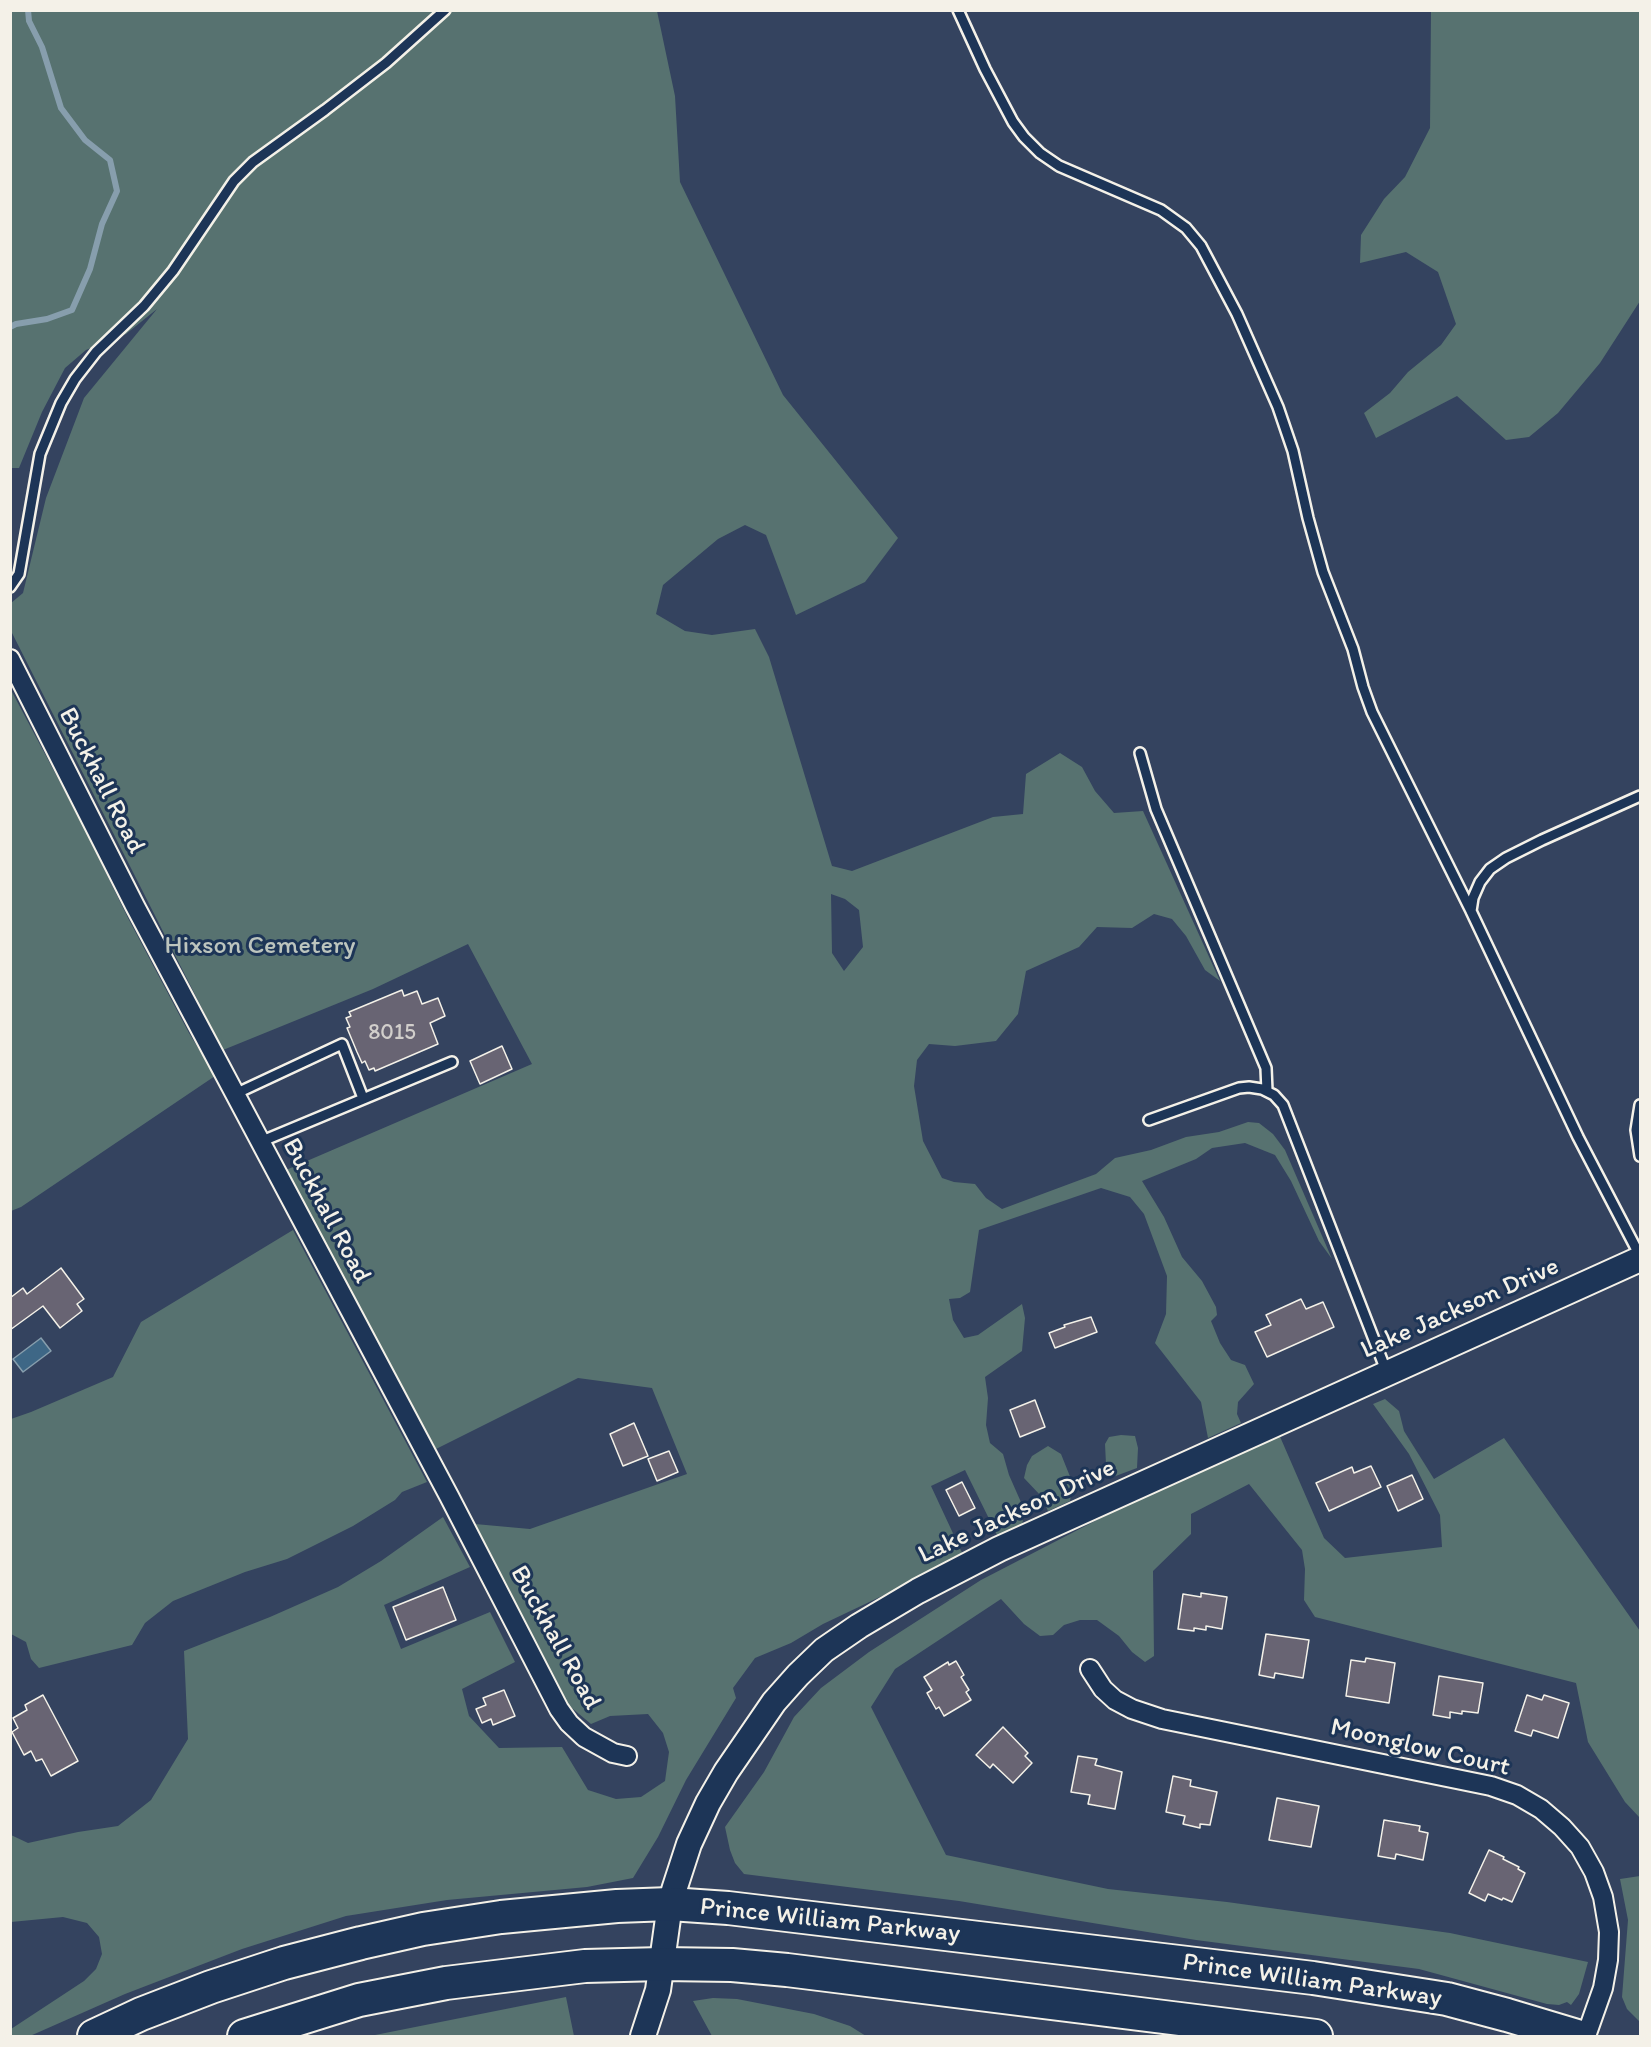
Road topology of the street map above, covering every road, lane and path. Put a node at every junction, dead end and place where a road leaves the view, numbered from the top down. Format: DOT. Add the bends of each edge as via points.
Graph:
graph roads {
  1 [pos="445,10"];
  2 [pos="958,10"];
  3 [pos="10,587"];
  4 [pos="10,659"];
  5 [pos="1140,753"];
  6 [pos="1641,796"];
  7 [pos="1471,911"];
  8 [pos="452,1062"];
  9 [pos="1267,1091"];
  10 [pos="235,1094"];
  11 [pos="363,1098"];
  12 [pos="1641,1104"];
  13 [pos="1149,1120"];
  14 [pos="260,1142"];
  15 [pos="1641,1156"];
  16 [pos="1641,1257"];
  17 [pos="1387,1373"];
  18 [pos="1090,1669"];
  19 [pos="627,1756"];
  20 [pos="670,1904"];
  21 [pos="662,1964"];
  22 [pos="94,2037"];
  23 [pos="244,2037"];
  24 [pos="643,2037"];
  25 [pos="1316,2037"];
  26 [pos="1577,2037"];
  27 [pos="1586,2037"];
  1 -- 3 [label="lane" via="386,63 240,175 173,271 75,379 40,454 19,574"];
  2 -- 7 [label="lane" via="1013,122 1040,153 1059,166 1161,210 1186,228 1201,246 1237,314 1278,407 1323,572 1372,712"];
  4 -- 10 [label="street, Buckhall Road"];
  5 -- 9 [label="lane" via="1156,809 1266,1068"];
  6 -- 7 [label="lane" via="1498,863 1480,882"];
  7 -- 16 [label="lane" via="1578,1137"];
  8 -- 11 [label="lane"];
  9 -- 13 [label="lane" via="1239,1088"];
  9 -- 17 [label="lane" via="1283,1105"];
  10 -- 11 [label="lane" via="342,1044"];
  10 -- 14 [label="street, Buckhall Road"];
  11 -- 14 [label="lane"];
  12 -- 15 [label="lane" via="1636,1130"];
  14 -- 19 [label="street, Buckhall Road" via="559,1709 584,1737"];
  16 -- 17 [label="street, Lake Jackson Drive"];
  17 -- 20 [label="street, Lake Jackson Drive" via="999,1549 918,1591 824,1650 774,1702 726,1772 690,1844"];
  18 -- 27 [label="street, Moonglow Court" via="1115,1700 1162,1719 1491,1786 1541,1809 1580,1848 1603,1897 1609,1932 1608,1960"];
  20 -- 21 [label="street, Lake Jackson Drive"];
  20 -- 22 [label="highway, Prince William Parkway" via="501,1917 361,1943 211,1987"];
  20 -- 26 [label="highway, Prince William Parkway" via="718,1906 1313,1978 1447,2000"];
  21 -- 23 [label="highway, Prince William Parkway" via="575,1967 446,1983 359,2000"];
  21 -- 24 [label="street, Lake Jackson Drive"];
  21 -- 25 [label="highway, Prince William Parkway" via="787,1970"];
}
